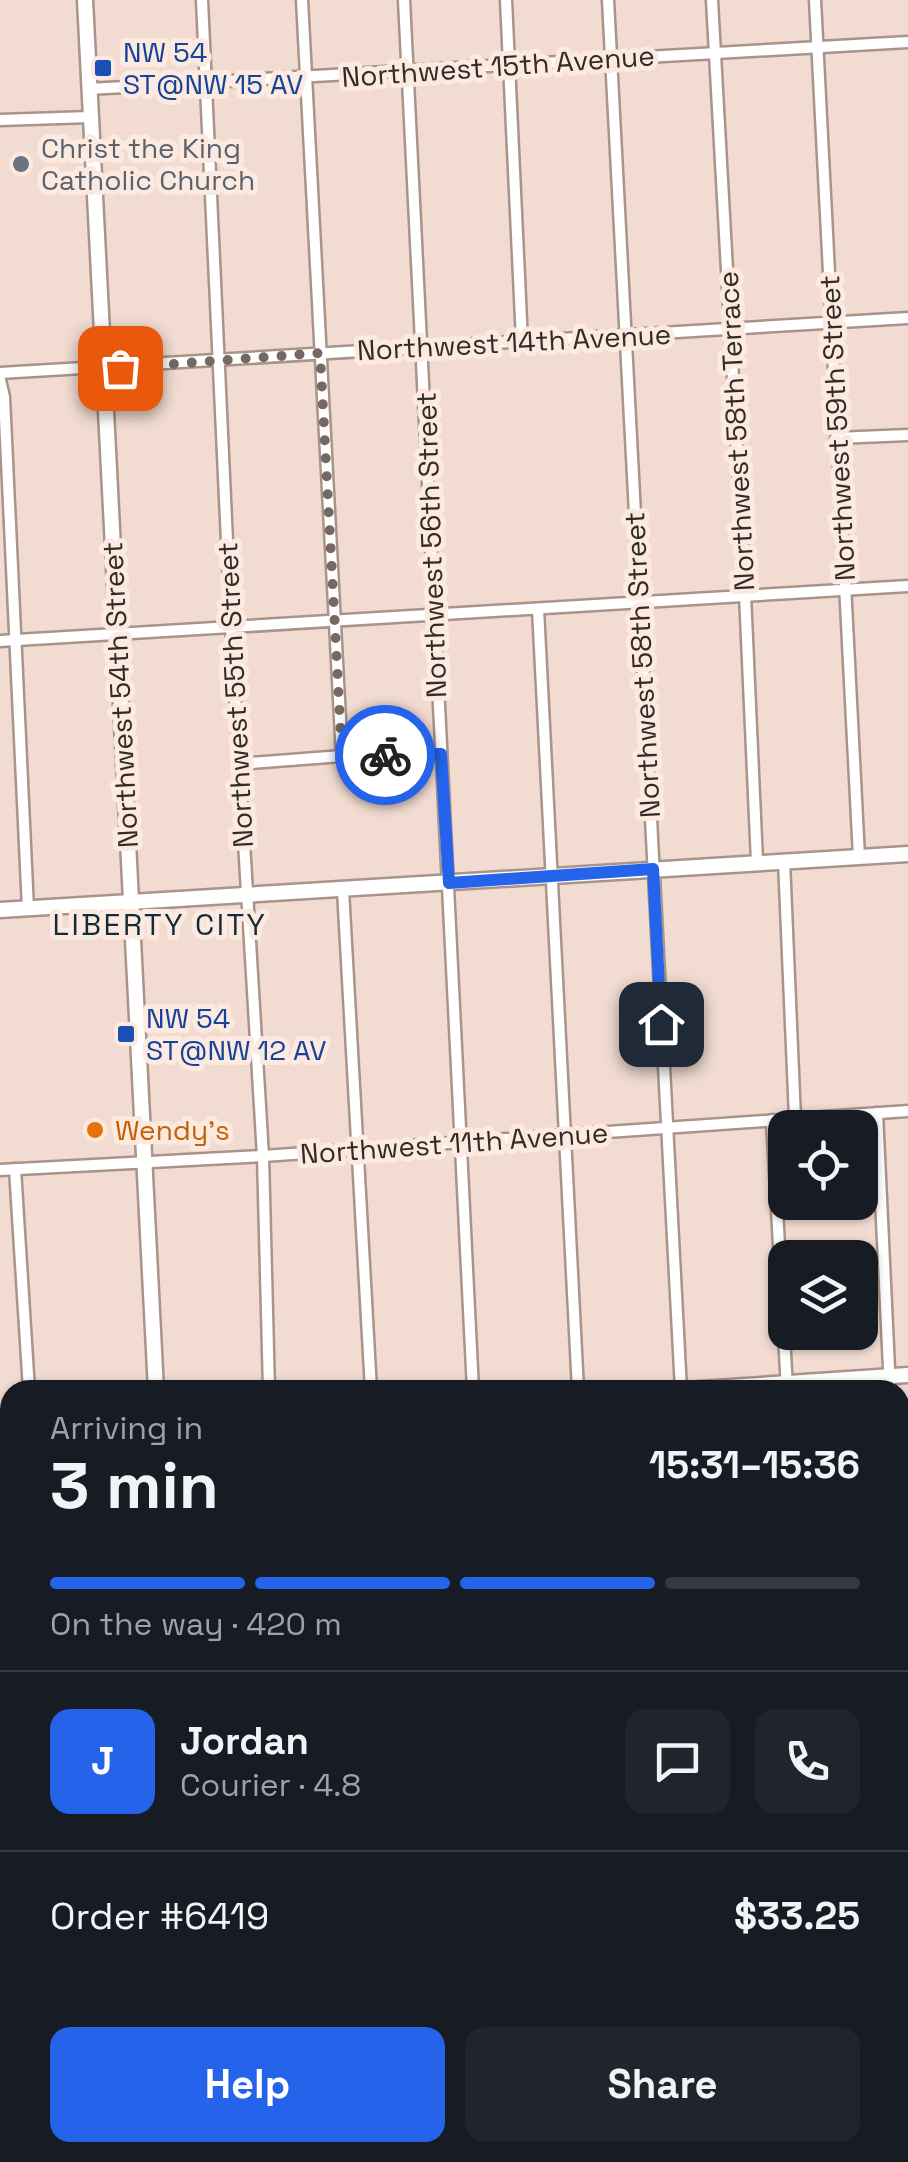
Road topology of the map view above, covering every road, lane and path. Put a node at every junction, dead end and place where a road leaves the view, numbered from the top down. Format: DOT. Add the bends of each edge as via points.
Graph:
graph roads {
  1 [pos="86,0"];
  2 [pos="202,0"];
  3 [pos="302,0"];
  4 [pos="404,0"];
  5 [pos="506,0"];
  6 [pos="608,0"];
  7 [pos="712,0"];
  8 [pos="815,0"];
  9 [pos="908,42"];
  10 [pos="818,47"];
  11 [pos="714,52"];
  12 [pos="612,59"];
  13 [pos="509,66"];
  14 [pos="408,72"];
  15 [pos="306,77"];
  16 [pos="205,82"];
  17 [pos="89,89"];
  18 [pos="90,117"];
  19 [pos="0,120"];
  20 [pos="908,318"];
  21 [pos="831,324"];
  22 [pos="730,329"];
  23 [pos="625,335"];
  24 [pos="522,341"];
  25 [pos="423,347"];
  26 [pos="320,353"];
  27 [pos="218,359"];
  28 [pos="103,369"];
  29 [pos="0,377"];
  30 [pos="908,435"];
  31 [pos="836,438"];
  32 [pos="908,586"];
  33 [pos="845,588"];
  34 [pos="746,594"];
  35 [pos="638,603"];
  36 [pos="538,609"];
  37 [pos="434,615"];
  38 [pos="335,621"];
  39 [pos="231,628"];
  40 [pos="117,635"];
  41 [pos="16,640"];
  42 [pos="0,641"];
  43 [pos="441,754"];
  44 [pos="342,756"];
  45 [pos="238,764"];
  46 [pos="908,854"];
  47 [pos="860,857"];
  48 [pos="784,861"];
  49 [pos="756,862"];
  50 [pos="653,869"];
  51 [pos="552,876"];
  52 [pos="449,883"];
  53 [pos="343,890"];
  54 [pos="245,896"];
  55 [pos="131,903"];
  56 [pos="28,908"];
  57 [pos="0,910"];
  58 [pos="795,1110"];
  59 [pos="908,1112"];
  60 [pos="878,1113"];
  61 [pos="768,1120"];
  62 [pos="666,1129"];
  63 [pos="565,1135"];
  64 [pos="878,1136"];
  65 [pos="462,1141"];
  66 [pos="359,1149"];
  67 [pos="263,1156"];
  68 [pos="144,1161"];
  69 [pos="16,1169"];
  70 [pos="0,1170"];
  71 [pos="778,1220"];
  72 [pos="29,1380"];
  73 [pos="155,1380"];
  74 [pos="269,1380"];
  75 [pos="371,1380"];
  76 [pos="473,1380"];
  77 [pos="577,1380"];
  78 [pos="682,1380"];
  79 [pos="787,1380"];
  80 [pos="889,1380"];
  1 -- 17 [label="main road, Northwest 54th Street"];
  2 -- 16 [label="street, Northwest 55th Street"];
  3 -- 15 [label="street"];
  4 -- 14 [label="street, Northwest 56th Street"];
  5 -- 13 [label="street"];
  6 -- 12 [label="street, Northwest 58th Street"];
  7 -- 11 [label="street, Northwest 58th Terrace"];
  8 -- 10 [label="street, Northwest 59th Street"];
  9 -- 10 [label="street, Northwest 15th Avenue"];
  10 -- 11 [label="street, Northwest 15th Avenue"];
  10 -- 21 [label="street, Northwest 59th Street"];
  11 -- 12 [label="street, Northwest 15th Avenue"];
  11 -- 22 [label="street, Northwest 58th Terrace"];
  12 -- 13 [label="street, Northwest 15th Avenue"];
  12 -- 23 [label="street, Northwest 58th Street"];
  13 -- 14 [label="street, Northwest 15th Avenue"];
  13 -- 24 [label="street"];
  14 -- 15 [label="street, Northwest 15th Avenue"];
  14 -- 25 [label="street, Northwest 56th Street"];
  15 -- 16 [label="street, Northwest 15th Avenue"];
  15 -- 26 [label="street"];
  16 -- 17 [label="street, Northwest 15th Avenue"];
  16 -- 27 [label="street, Northwest 55th Street"];
  17 -- 18 [label="main road, Northwest 54th Street"];
  18 -- 19 [label="street"];
  18 -- 28 [label="main road, Northwest 54th Street"];
  20 -- 21 [label="street, Northwest 14th Avenue"];
  21 -- 22 [label="street, Northwest 14th Avenue"];
  21 -- 31 [label="street, Northwest 59th Street"];
  22 -- 23 [label="street, Northwest 14th Avenue"];
  22 -- 34 [label="street, Northwest 58th Terrace"];
  23 -- 24 [label="street, Northwest 14th Avenue"];
  23 -- 35 [label="street, Northwest 58th Street"];
  24 -- 25 [label="street, Northwest 14th Avenue"];
  25 -- 26 [label="street, Northwest 14th Avenue"];
  25 -- 37 [label="street, Northwest 56th Street"];
  26 -- 27 [label="street, Northwest 14th Avenue"];
  26 -- 38 [label="street"];
  27 -- 28 [label="street, Northwest 14th Avenue"];
  27 -- 39 [label="street, Northwest 55th Street"];
  28 -- 29 [label="street, Northwest 14th Avenue"];
  28 -- 40 [label="main road, Northwest 54th Street"];
  29 -- 41 [label="street"];
  30 -- 31 [label="street"];
  31 -- 33 [label="street, Northwest 59th Street"];
  32 -- 33 [label="street"];
  33 -- 34 [label="street"];
  33 -- 47 [label="street, Northwest 59th Street"];
  34 -- 35 [label="street"];
  34 -- 49 [label="street, Northwest 58th Terrace"];
  35 -- 36 [label="street"];
  35 -- 50 [label="street, Northwest 58th Street"];
  36 -- 37 [label="street"];
  36 -- 51 [label="street"];
  37 -- 38 [label="street"];
  37 -- 43 [label="street, Northwest 56th Street"];
  38 -- 39 [label="street"];
  38 -- 44 [label="street"];
  39 -- 40 [label="street"];
  39 -- 45 [label="street, Northwest 55th Street"];
  40 -- 41 [label="street"];
  40 -- 55 [label="main road, Northwest 54th Street"];
  41 -- 42 [label="street"];
  41 -- 56 [label="street"];
  43 -- 44 [label="street"];
  43 -- 52 [label="street, Northwest 56th Street"];
  44 -- 45 [label="street"];
  45 -- 54 [label="street, Northwest 55th Street"];
  46 -- 47 [label="main road"];
  47 -- 48 [label="main road"];
  48 -- 49 [label="main road"];
  48 -- 58 [label="street"];
  49 -- 50 [label="main road"];
  50 -- 51 [label="main road"];
  50 -- 62 [label="street, Northwest 58th Street"];
  51 -- 52 [label="main road"];
  51 -- 63 [label="street"];
  52 -- 53 [label="main road"];
  52 -- 65 [label="street, Northwest 56th Street"];
  53 -- 54 [label="main road"];
  53 -- 66 [label="street"];
  54 -- 55 [label="main road"];
  54 -- 67 [label="street, Northwest 55th Street"];
  55 -- 56 [label="main road"];
  55 -- 68 [label="main road, Northwest 54th Street"];
  56 -- 57 [label="main road"];
  59 -- 60 [label="street, Northwest 11th Avenue"];
  61 -- 62 [label="street, Northwest 11th Avenue"];
  62 -- 63 [label="street, Northwest 11th Avenue"];
  62 -- 78 [label="street, Northwest 58th Street"];
  63 -- 65 [label="street, Northwest 11th Avenue"];
  63 -- 77 [label="street"];
  64 -- 80 [label="street"];
  65 -- 66 [label="street, Northwest 11th Avenue"];
  65 -- 76 [label="street, Northwest 56th Street"];
  66 -- 67 [label="street, Northwest 11th Avenue"];
  66 -- 75 [label="street"];
  67 -- 68 [label="street, Northwest 11th Avenue"];
  67 -- 74 [label="street, Northwest 55th Street"];
  68 -- 69 [label="street, Northwest 11th Avenue"];
  68 -- 73 [label="main road, Northwest 54th Street"];
  69 -- 70 [label="street, Northwest 11th Avenue"];
  69 -- 72 [label="street"];
  71 -- 79 [label="street"];
}
